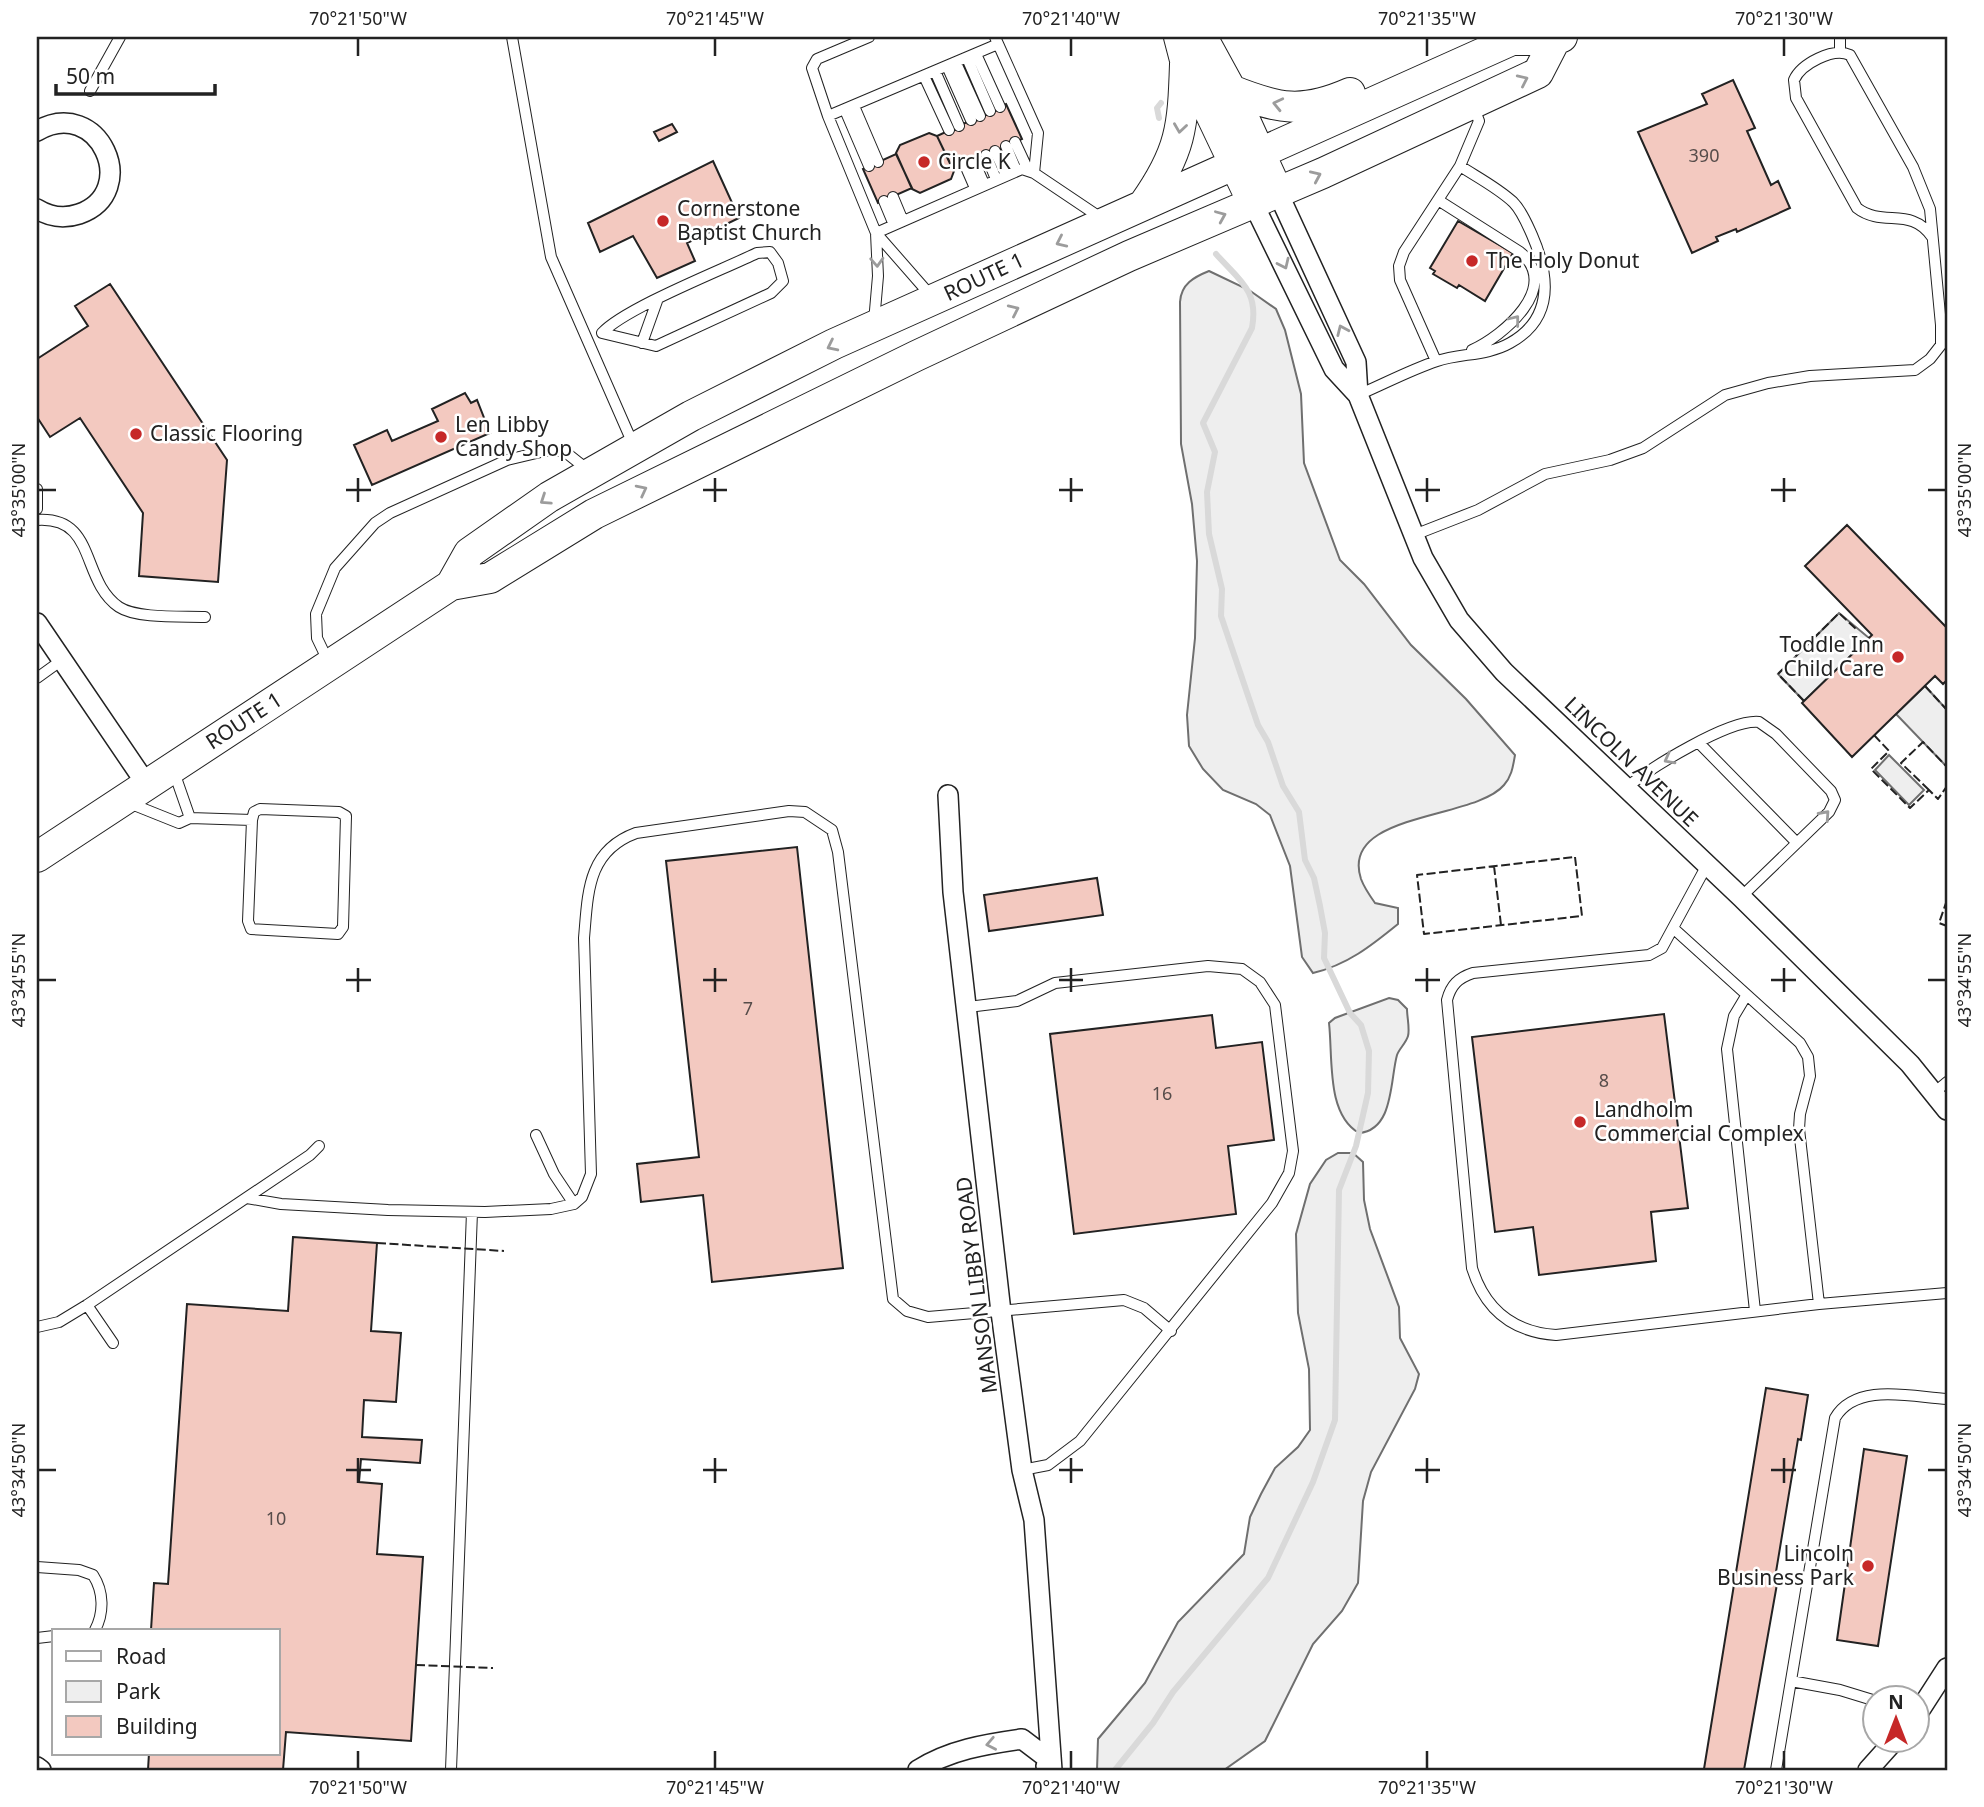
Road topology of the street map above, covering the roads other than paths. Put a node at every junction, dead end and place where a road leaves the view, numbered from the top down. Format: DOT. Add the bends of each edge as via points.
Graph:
graph roads {
  1 [pos="120,37"];
  2 [pos="512,37"];
  3 [pos="869,37"];
  4 [pos="1202,37"];
  5 [pos="1840,37"];
  6 [pos="1558,38"];
  7 [pos="997,41"];
  8 [pos="1182,49"];
  9 [pos="1840,52"];
  10 [pos="1480,54"];
  11 [pos="971,56"];
  12 [pos="951,64"];
  13 [pos="935,71"];
  14 [pos="924,76"];
  15 [pos="1231,90"];
  16 [pos="90,91"];
  17 [pos="1472,104"];
  18 [pos="850,108"];
  19 [pos="995,109"];
  20 [pos="828,116"];
  21 [pos="975,118"];
  22 [pos="37,131"];
  23 [pos="991,153"];
  24 [pos="1248,158"];
  25 [pos="969,163"];
  26 [pos="873,164"];
  27 [pos="1460,166"];
  28 [pos="1016,170"];
  29 [pos="1031,172"];
  30 [pos="1001,177"];
  31 [pos="980,186"];
  32 [pos="1266,198"];
  33 [pos="888,199"];
  34 [pos="1438,200"];
  35 [pos="1143,205"];
  36 [pos="37,209"];
  37 [pos="1105,222"];
  38 [pos="898,223"];
  39 [pos="876,233"];
  40 [pos="1932,237"];
  41 [pos="934,300"];
  42 [pos="657,301"];
  43 [pos="874,326"];
  44 [pos="602,333"];
  45 [pos="585,339"];
  46 [pos="642,343"];
  47 [pos="1459,356"];
  48 [pos="1436,361"];
  49 [pos="1358,395"];
  50 [pos="634,447"];
  51 [pos="591,473"];
  52 [pos="37,489"];
  53 [pos="37,509"];
  54 [pos="37,520"];
  55 [pos="1414,535"];
  56 [pos="451,585"];
  57 [pos="205,617"];
  58 [pos="37,623"];
  59 [pos="62,660"];
  60 [pos="330,664"];
  61 [pos="37,678"];
  62 [pos="1699,743"];
  63 [pos="173,768"];
  64 [pos="1626,788"];
  65 [pos="135,793"];
  66 [pos="948,795"];
  67 [pos="190,818"];
  68 [pos="252,820"];
  69 [pos="1797,843"];
  70 [pos="37,857"];
  71 [pos="1707,865"];
  72 [pos="1741,897"];
  73 [pos="1673,928"];
  74 [pos="1746,996"];
  75 [pos="968,1007"];
  76 [pos="1941,1087"];
  77 [pos="1947,1110"];
  78 [pos="536,1135"];
  79 [pos="319,1146"];
  80 [pos="247,1198"];
  81 [pos="574,1204"];
  82 [pos="472,1212"];
  83 [pos="1947,1293"];
  84 [pos="1819,1304"];
  85 [pos="87,1305"];
  86 [pos="1755,1311"];
  87 [pos="1001,1312"];
  88 [pos="37,1327"];
  89 [pos="1171,1331"];
  90 [pos="113,1343"];
  91 [pos="1947,1399"];
  92 [pos="1022,1470"];
  93 [pos="37,1567"];
  94 [pos="95,1629"];
  95 [pos="1947,1668"];
  96 [pos="1791,1681"];
  97 [pos="1932,1690"];
  98 [pos="1862,1697"];
  99 [pos="1881,1755"];
  100 [pos="37,1767"];
  101 [pos="1049,1767"];
  102 [pos="41,1770"];
  103 [pos="451,1770"];
  104 [pos="918,1770"];
  105 [pos="1776,1770"];
  106 [pos="1868,1770"];
  1 -- 16 [label="lane"];
  2 -- 45 [label="lane" via="545,236"];
  3 -- 20 [label="lane" via="814,64 813,77"];
  4 -- 15 [label="main road"];
  5 -- 9 [label="lane"];
  6 -- 10 [label="main road, ROUTE 1" via="1511,40"];
  17 -- 6 [label="main road, ROUTE 1, one-way" via="1538,73"];
  7 -- 11 [label="lane"];
  7 -- 29 [label="lane" via="1038,133"];
  8 -- 24 [label="main road"];
  8 -- 35 [label="main road, one-way" via="1178,145"];
  9 -- 40 [label="lane" via="1857,63 1919,180 1930,209"];
  9 -- 40 [label="lane" via="1796,76 1794,92 1801,111 1857,208 1875,217 1916,220"];
  10 -- 15 [label="main road, one-way" via="1457,48 1315,107 1291,107"];
  10 -- 24 [label="main road, ROUTE 1"];
  11 -- 12 [label="lane"];
  11 -- 19 [label="lane"];
  12 -- 13 [label="lane"];
  12 -- 21 [label="lane"];
  13 -- 14 [label="lane"];
  13 -- 14 [label="lane" via="954,128"];
  14 -- 18 [label="lane"];
  15 -- 24 [label="main road"];
  17 -- 27 [label="lane" via="1479,121"];
  32 -- 17 [label="main road, ROUTE 1, one-way"];
  18 -- 20 [label="lane"];
  18 -- 26 [label="lane"];
  20 -- 39 [label="lane"];
  22 -- 36 [label="street" via="65,123 86,129 103,145 110,167 106,190 85,211 63,217"];
  23 -- 30 [label="lane"];
  24 -- 32 [label="main road"];
  24 -- 35 [label="main road, ROUTE 1"];
  25 -- 31 [label="lane"];
  27 -- 34 [label="lane"];
  27 -- 47 [label="lane" via="1514,203 1543,260 1546,290 1534,320 1522,334 1489,351"];
  28 -- 29 [label="lane"];
  28 -- 29 [label="lane" via="1011,144"];
  28 -- 30 [label="lane"];
  29 -- 37 [label="lane"];
  30 -- 31 [label="lane"];
  31 -- 38 [label="lane"];
  32 -- 49 [label="street, LINCOLN AVENUE" via="1334,369"];
  56 -- 32 [label="main road, ROUTE 1, one-way" via="490,578 653,484 1129,256"];
  33 -- 38 [label="lane"];
  47 -- 34 [label="lane, one-way" via="1509,328 1529,300 1533,273 1520,252"];
  34 -- 48 [label="lane" via="1404,252 1399,273"];
  35 -- 37 [label="main road, ROUTE 1"];
  37 -- 41 [label="main road, ROUTE 1, one-way"];
  38 -- 39 [label="lane"];
  39 -- 41 [label="lane"];
  39 -- 43 [label="lane, one-way"];
  40 -- 55 [label="lane" via="1941,345 1924,365 1902,372 1810,376 1726,395 1643,448 1545,474 1478,510"];
  41 -- 43 [label="main road, ROUTE 1"];
  42 -- 44 [label="lane"];
  42 -- 46 [label="lane"];
  42 -- 46 [label="lane" via="762,252 775,255 782,273 781,285 771,293 656,346"];
  43 -- 50 [label="main road, ROUTE 1, one-way"];
  44 -- 45 [label="lane"];
  44 -- 46 [label="lane"];
  45 -- 50 [label="lane"];
  47 -- 48 [label="lane"];
  48 -- 49 [label="lane"];
  49 -- 55 [label="street, LINCOLN AVENUE"];
  50 -- 51 [label="main road, ROUTE 1"];
  51 -- 56 [label="main road, ROUTE 1, one-way" via="469,553"];
  51 -- 60 [label="lane" via="564,451 527,454 462,478 375,523 335,568 316,614 317,638"];
  52 -- 53 [label="lane"];
  54 -- 57 [label="lane" via="60,520 69,526 81,540 105,594 119,607 137,614"];
  55 -- 64 [label="street, LINCOLN AVENUE" via="1445,600 1486,653"];
  56 -- 60 [label="main road, ROUTE 1"];
  58 -- 59 [label="street"];
  59 -- 61 [label="lane"];
  59 -- 65 [label="street"];
  60 -- 63 [label="main road, ROUTE 1"];
  62 -- 64 [label="lane, one-way"];
  62 -- 69 [label="lane"];
  69 -- 62 [label="lane, one-way" via="1829,812 1834,796 1776,734 1767,725 1750,721"];
  63 -- 65 [label="main road, ROUTE 1"];
  63 -- 67 [label="lane"];
  64 -- 71 [label="street, LINCOLN AVENUE"];
  65 -- 67 [label="lane" via="179,822"];
  65 -- 70 [label="main road, ROUTE 1"];
  66 -- 75 [label="street, MANSON LIBBY ROAD" via="953,892"];
  67 -- 68 [label="lane"];
  68 -- 68 [label="lane" via="249,926 338,934 342,927 346,816 340,812 260,809"];
  69 -- 72 [label="lane"];
  71 -- 72 [label="street, LINCOLN AVENUE"];
  71 -- 73 [label="lane"];
  72 -- 76 [label="street, LINCOLN AVENUE"];
  73 -- 74 [label="lane"];
  73 -- 86 [label="lane" via="1662,947 1649,955 1473,973 1454,984 1447,1000 1472,1268 1477,1284 1500,1315 1515,1327 1538,1334"];
  74 -- 84 [label="lane" via="1783,1027 1808,1057 1810,1076 1799,1129"];
  74 -- 86 [label="lane" via="1734,1016 1727,1049"];
  75 -- 87 [label="street, MANSON LIBBY ROAD"];
  75 -- 89 [label="lane" via="1017,1002 1055,984 1208,965 1242,969 1270,994 1292,1143 1289,1173 1259,1221"];
  76 -- 77 [label="street, LINCOLN AVENUE"];
  78 -- 81 [label="lane"];
  79 -- 80 [label="lane"];
  80 -- 82 [label="lane" via="281,1204"];
  80 -- 85 [label="lane"];
  81 -- 82 [label="lane"];
  81 -- 87 [label="lane" via="582,1197 591,1174 584,938 587,900 598,861 619,839 636,833 804,812 832,830 838,852 890,1294 907,1311 928,1317"];
  82 -- 103 [label="lane"];
  83 -- 84 [label="lane"];
  84 -- 86 [label="lane"];
  85 -- 88 [label="lane" via="59,1322"];
  85 -- 90 [label="lane"];
  87 -- 89 [label="lane" via="1124,1300 1144,1308"];
  87 -- 92 [label="street, MANSON LIBBY ROAD"];
  89 -- 92 [label="lane" via="1080,1441 1048,1465"];
  91 -- 96 [label="lane" via="1865,1396 1846,1405 1835,1418"];
  92 -- 101 [label="street, MANSON LIBBY ROAD" via="1034,1520"];
  93 -- 94 [label="lane" via="93,1575 102,1603"];
  95 -- 97 [label="street"];
  96 -- 98 [label="lane"];
  96 -- 105 [label="lane"];
  99 -- 106 [label="street"];
  100 -- 102 [label="street"];
  101 -- 104 [label="street, one-way" via="1022,1739 935,1759"];
}
